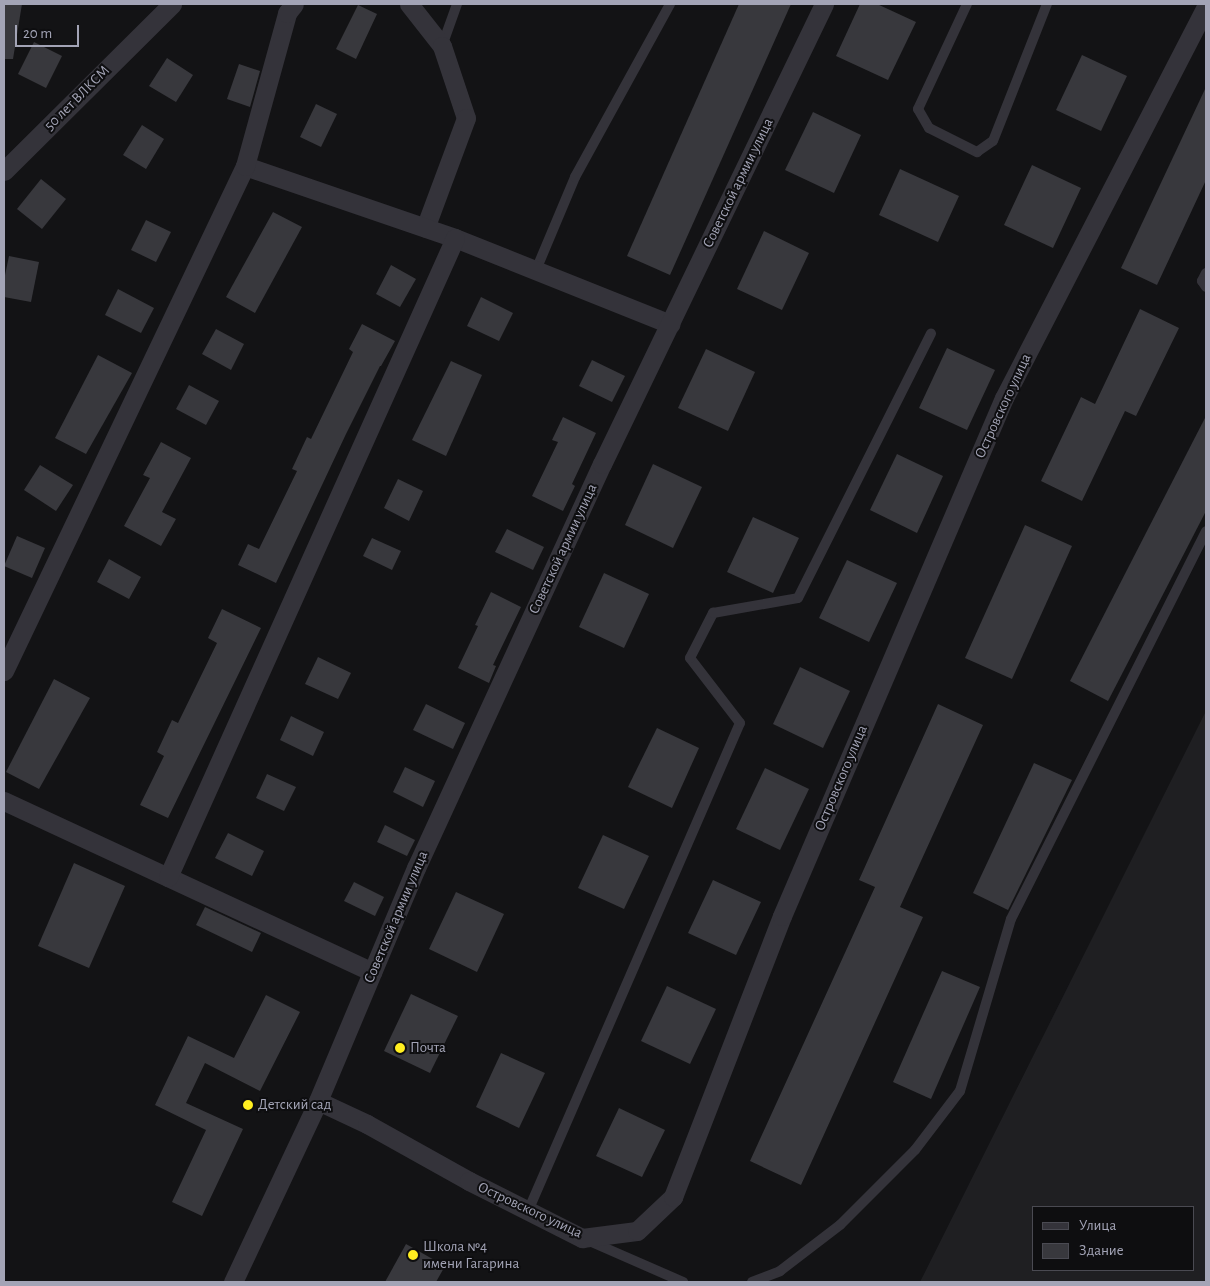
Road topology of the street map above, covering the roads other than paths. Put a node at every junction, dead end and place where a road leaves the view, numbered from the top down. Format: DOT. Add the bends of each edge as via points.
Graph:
graph roads {
  1 [pos="172,4"];
  2 [pos="294,4"];
  3 [pos="410,4"];
  4 [pos="457,4"];
  5 [pos="670,4"];
  6 [pos="824,4"];
  7 [pos="967,4"];
  8 [pos="1047,4"];
  9 [pos="1206,6"];
  10 [pos="442,46"];
  11 [pos="245,166"];
  12 [pos="4,171"];
  13 [pos="425,228"];
  14 [pos="455,238"];
  15 [pos="536,270"];
  16 [pos="1206,273"];
  17 [pos="1206,287"];
  18 [pos="670,324"];
  19 [pos="931,334"];
  20 [pos="1206,531"];
  21 [pos="4,672"];
  22 [pos="4,801"];
  23 [pos="168,877"];
  24 [pos="372,972"];
  25 [pos="318,1101"];
  26 [pos="528,1211"];
  27 [pos="582,1238"];
  28 [pos="233,1282"];
  29 [pos="683,1282"];
  30 [pos="752,1282"];
  1 -- 12 [label="street, 50 лет ВЛКСМ"];
  2 -- 11 [label="street" via="287,13"];
  3 -- 10 [label="street"];
  4 -- 10 [label="lane"];
  5 -- 15 [label="lane" via="574,177"];
  6 -- 18 [label="street, Советской армии улица"];
  7 -- 8 [label="lane" via="918,109 929,128 977,152 993,141"];
  9 -- 27 [label="street, Островского улица" via="1004,398 782,916 673,1197 637,1230"];
  10 -- 13 [label="street" via="466,118"];
  11 -- 13 [label="street"];
  11 -- 21 [label="street"];
  13 -- 14 [label="street"];
  14 -- 15 [label="street"];
  14 -- 23 [label="street"];
  15 -- 18 [label="street"];
  16 -- 17 [label="lane" via="1202,282"];
  18 -- 24 [label="street, Советской армии улица" via="416,868"];
  19 -- 26 [label="lane" via="798,598 713,613 690,658 740,723"];
  20 -- 30 [label="lane" via="1011,919 960,1091 915,1150 840,1225 780,1271"];
  22 -- 23 [label="street"];
  23 -- 24 [label="street"];
  24 -- 25 [label="street, Советской армии улица"];
  25 -- 26 [label="street, Островского улица"];
  25 -- 28 [label="street, Советской армии улица"];
  26 -- 27 [label="street, Островского улица"];
  27 -- 29 [label="lane"];
}
